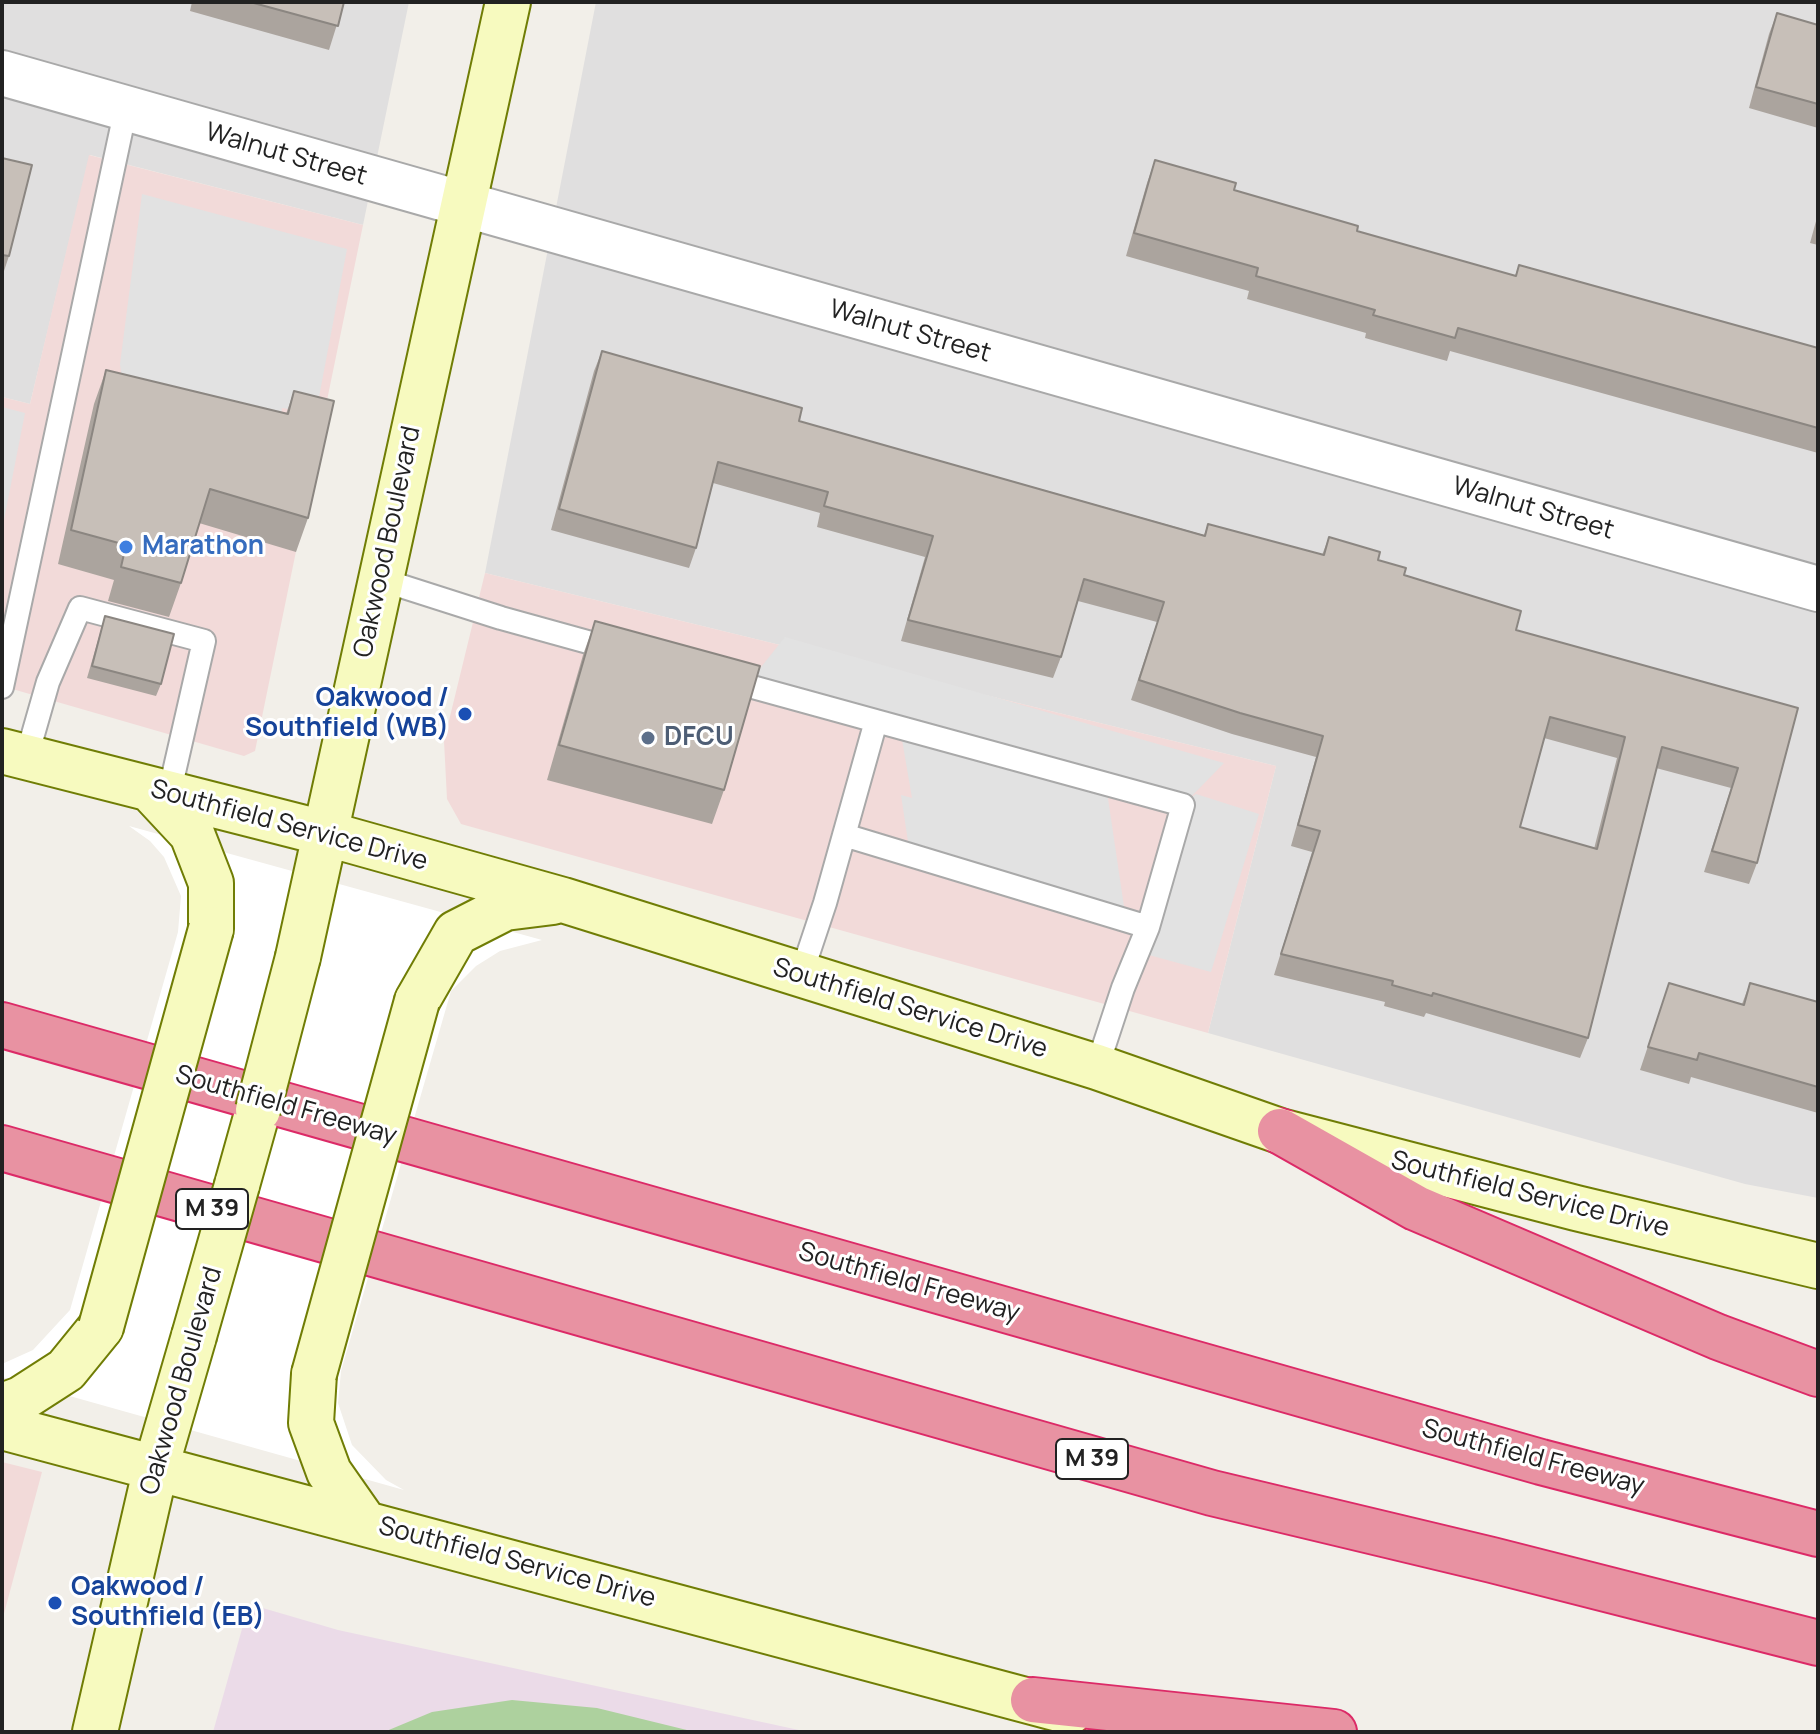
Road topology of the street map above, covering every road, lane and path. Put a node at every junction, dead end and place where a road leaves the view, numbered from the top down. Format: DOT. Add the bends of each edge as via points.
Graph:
graph roads {
  1 [pos="508,2"];
  2 [pos="2,73"];
  3 [pos="126,108"];
  4 [pos="462,205"];
  5 [pos="379,579"];
  6 [pos="1818,589"];
  7 [pos="639,656"];
  8 [pos="700,673"];
  9 [pos="2,687"];
  10 [pos="876,721"];
  11 [pos="14,755"];
  12 [pos="160,792"];
  13 [pos="324,833"];
  14 [pos="844,835"];
  15 [pos="563,900"];
  16 [pos="1148,927"];
  17 [pos="801,975"];
  18 [pos="2,1025"];
  19 [pos="1097,1067"];
  20 [pos="1280,1131"];
  21 [pos="2,1148"];
  22 [pos="1818,1266"];
  23 [pos="1818,1374"];
  24 [pos="2,1406"];
  25 [pos="2,1427"];
  26 [pos="156,1467"];
  27 [pos="364,1522"];
  28 [pos="1818,1534"];
  29 [pos="1818,1643"];
  30 [pos="1033,1700"];
  31 [pos="95,1732"];
  32 [pos="1134,1732"];
  33 [pos="1334,1732"];
  1 -- 4 [label="main road, Oakwood Boulevard"];
  2 -- 3 [label="street, Walnut Street"];
  3 -- 4 [label="street, Walnut Street"];
  3 -- 9 [label="lane"];
  4 -- 5 [label="main road, Oakwood Boulevard"];
  4 -- 6 [label="street, Walnut Street"];
  5 -- 7 [label="lane"];
  5 -- 13 [label="main road, Oakwood Boulevard"];
  8 -- 10 [label="lane"];
  10 -- 14 [label="lane"];
  10 -- 16 [label="lane" via="1183,805"];
  11 -- 12 [label="main road, Southfield Service Drive"];
  11 -- 12 [label="lane" via="80,608 204,641"];
  12 -- 13 [label="main road, Southfield Service Drive"];
  12 -- 24 [label="main road, bridge" via="192,834 211,883 211,929 101,1327 66,1370"];
  13 -- 15 [label="main road, Southfield Service Drive"];
  13 -- 26 [label="main road, Oakwood Boulevard, bridge" via="298,957"];
  14 -- 16 [label="lane"];
  14 -- 17 [label="lane"];
  15 -- 17 [label="main road, Southfield Service Drive"];
  15 -- 27 [label="main road, bridge" via="505,908 456,933 417,1001 314,1374 311,1423 329,1472"];
  16 -- 19 [label="lane"];
  17 -- 19 [label="main road, Southfield Service Drive"];
  18 -- 28 [label="highway, Southfield Freeway" via="1525,1458"];
  19 -- 20 [label="main road, Southfield Service Drive"];
  20 -- 22 [label="main road, Southfield Service Drive"];
  20 -- 23 [label="highway" via="1416,1208"];
  21 -- 29 [label="highway, M 39" via="1212,1493"];
  25 -- 26 [label="main road, Southfield Service Drive"];
  26 -- 27 [label="main road, Southfield Service Drive"];
  26 -- 31 [label="main road, Oakwood Boulevard"];
  27 -- 30 [label="main road, Southfield Service Drive"];
  30 -- 32 [label="main road, Southfield Service Drive"];
  30 -- 33 [label="highway"];
}
